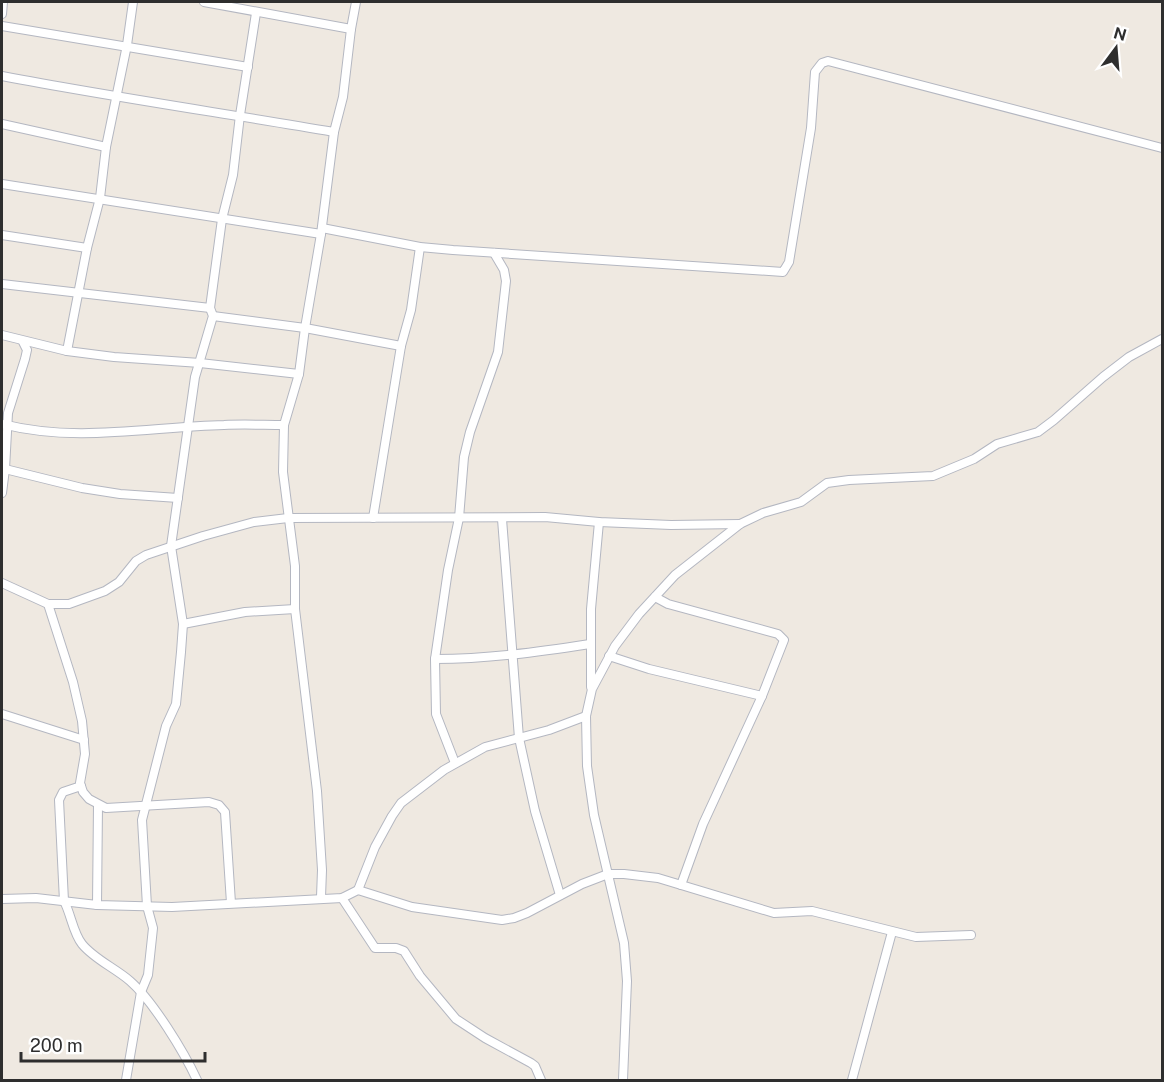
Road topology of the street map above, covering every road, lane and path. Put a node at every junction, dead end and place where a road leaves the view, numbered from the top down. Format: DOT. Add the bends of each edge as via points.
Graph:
graph roads {
  1 [pos="3,2"];
  2 [pos="133,2"];
  3 [pos="204,2"];
  4 [pos="356,2"];
  5 [pos="256,13"];
  6 [pos="2,14"];
  7 [pos="2,26"];
  8 [pos="351,29"];
  9 [pos="127,45"];
  10 [pos="248,67"];
  11 [pos="2,76"];
  12 [pos="117,98"];
  13 [pos="240,116"];
  14 [pos="2,124"];
  15 [pos="334,132"];
  16 [pos="106,147"];
  17 [pos="1162,148"];
  18 [pos="2,184"];
  19 [pos="99,198"];
  20 [pos="222,219"];
  21 [pos="321,231"];
  22 [pos="2,235"];
  23 [pos="420,247"];
  24 [pos="87,248"];
  25 [pos="494,253"];
  26 [pos="2,284"];
  27 [pos="80,292"];
  28 [pos="211,312"];
  29 [pos="304,328"];
  30 [pos="2,335"];
  31 [pos="1162,339"];
  32 [pos="23,342"];
  33 [pos="402,346"];
  34 [pos="67,351"];
  35 [pos="200,363"];
  36 [pos="299,374"];
  37 [pos="4,425"];
  38 [pos="284,425"];
  39 [pos="188,428"];
  40 [pos="5,469"];
  41 [pos="2,493"];
  42 [pos="178,498"];
  43 [pos="288,518"];
  44 [pos="373,518"];
  45 [pos="459,518"];
  46 [pos="502,519"];
  47 [pos="599,522"];
  48 [pos="740,524"];
  49 [pos="171,546"];
  50 [pos="2,583"];
  51 [pos="655,597"];
  52 [pos="48,604"];
  53 [pos="295,609"];
  54 [pos="183,624"];
  55 [pos="590,644"];
  56 [pos="511,656"];
  57 [pos="609,656"];
  58 [pos="435,659"];
  59 [pos="591,689"];
  60 [pos="762,696"];
  61 [pos="2,714"];
  62 [pos="586,716"];
  63 [pos="519,738"];
  64 [pos="84,740"];
  65 [pos="455,763"];
  66 [pos="81,786"];
  67 [pos="98,805"];
  68 [pos="146,805"];
  69 [pos="131,806"];
  70 [pos="142,820"];
  71 [pos="608,874"];
  72 [pos="681,885"];
  73 [pos="358,890"];
  74 [pos="560,895"];
  75 [pos="321,897"];
  76 [pos="342,898"];
  77 [pos="2,899"];
  78 [pos="64,901"];
  79 [pos="231,903"];
  80 [pos="97,905"];
  81 [pos="147,906"];
  82 [pos="892,932"];
  83 [pos="971,935"];
  84 [pos="141,992"];
  85 [pos="126,1080"];
  86 [pos="197,1080"];
  87 [pos="541,1080"];
  88 [pos="623,1080"];
  89 [pos="852,1080"];
  1 -- 6 [label="street"];
  2 -- 9 [label="street"];
  3 -- 5 [label="street"];
  4 -- 8 [label="street"];
  5 -- 8 [label="street"];
  5 -- 10 [label="street"];
  7 -- 9 [label="street"];
  8 -- 15 [label="street" via="343,97"];
  9 -- 10 [label="street"];
  9 -- 12 [label="street"];
  10 -- 13 [label="street"];
  11 -- 12 [label="street"];
  12 -- 13 [label="street"];
  12 -- 16 [label="street"];
  13 -- 15 [label="street"];
  13 -- 20 [label="street" via="233,175"];
  14 -- 16 [label="street"];
  15 -- 21 [label="street"];
  16 -- 19 [label="street"];
  17 -- 25 [label="street" via="828,61 815,72 811,128 789,262 783,272"];
  18 -- 19 [label="street"];
  19 -- 20 [label="street"];
  19 -- 24 [label="street"];
  20 -- 21 [label="street"];
  20 -- 28 [label="street"];
  21 -- 23 [label="street"];
  21 -- 29 [label="street"];
  22 -- 24 [label="street"];
  23 -- 25 [label="street"];
  23 -- 33 [label="street"];
  24 -- 27 [label="street"];
  25 -- 45 [label="street" via="506,280 498,352 464,457"];
  26 -- 27 [label="street"];
  27 -- 28 [label="street"];
  27 -- 34 [label="street"];
  28 -- 29 [label="street"];
  28 -- 35 [label="street"];
  29 -- 33 [label="street"];
  29 -- 36 [label="street"];
  30 -- 32 [label="street"];
  31 -- 48 [label="street" via="1129,357 1038,432 998,444 933,476 827,483 801,502"];
  32 -- 34 [label="street"];
  32 -- 37 [label="street" via="26,359"];
  33 -- 44 [label="street"];
  34 -- 35 [label="street"];
  35 -- 36 [label="street"];
  35 -- 39 [label="street"];
  36 -- 38 [label="street"];
  37 -- 39 [label="street" via="46,433 81,434"];
  37 -- 40 [label="street"];
  38 -- 39 [label="street"];
  38 -- 43 [label="street" via="283,472"];
  39 -- 42 [label="street"];
  40 -- 41 [label="street"];
  40 -- 42 [label="street" via="82,489"];
  42 -- 49 [label="street"];
  43 -- 44 [label="street"];
  43 -- 49 [label="street" via="254,522"];
  43 -- 53 [label="street" via="295,566"];
  44 -- 45 [label="street"];
  45 -- 46 [label="street"];
  45 -- 58 [label="street"];
  46 -- 47 [label="street" via="545,517"];
  46 -- 56 [label="street"];
  47 -- 48 [label="street"];
  47 -- 55 [label="street"];
  48 -- 51 [label="street" via="675,575"];
  49 -- 52 [label="street" via="136,561 119,582 105,591 69,604"];
  49 -- 54 [label="street"];
  50 -- 52 [label="street"];
  51 -- 57 [label="street"];
  51 -- 60 [label="street" via="783,637"];
  52 -- 64 [label="street" via="73,682"];
  53 -- 54 [label="street" via="245,612"];
  53 -- 75 [label="street" via="317,791"];
  54 -- 68 [label="street" via="176,704 166,726"];
  55 -- 56 [label="street"];
  55 -- 59 [label="street"];
  56 -- 58 [label="street"];
  56 -- 63 [label="street"];
  57 -- 59 [label="street"];
  57 -- 60 [label="street"];
  58 -- 65 [label="street" via="436,714"];
  59 -- 62 [label="street"];
  60 -- 72 [label="street" via="703,824"];
  61 -- 64 [label="street"];
  62 -- 63 [label="street"];
  62 -- 71 [label="street" via="588,781"];
  63 -- 65 [label="street" via="485,747"];
  63 -- 74 [label="street"];
  64 -- 66 [label="street"];
  65 -- 73 [label="street" via="401,803 375,847"];
  66 -- 67 [label="street"];
  66 -- 78 [label="street" via="60,796"];
  67 -- 69 [label="street"];
  67 -- 80 [label="street"];
  68 -- 69 [label="street"];
  68 -- 70 [label="street"];
  68 -- 79 [label="street" via="209,802 224,809"];
  69 -- 70 [label="street"];
  70 -- 81 [label="street"];
  71 -- 72 [label="street" via="645,876"];
  71 -- 74 [label="street"];
  71 -- 88 [label="street" via="624,943 627,981"];
  72 -- 82 [label="street" via="774,913 812,911"];
  73 -- 74 [label="street" via="412,907 502,920 527,913"];
  73 -- 76 [label="street"];
  75 -- 76 [label="street"];
  75 -- 79 [label="street"];
  76 -- 87 [label="street" via="374,947 404,951 456,1019 531,1063"];
  77 -- 78 [label="street"];
  78 -- 80 [label="street"];
  78 -- 84 [label="street" via="80,942"];
  79 -- 81 [label="street"];
  80 -- 81 [label="street"];
  81 -- 84 [label="street" via="153,928 148,975"];
  82 -- 83 [label="street" via="916,937"];
  82 -- 89 [label="street"];
  84 -- 85 [label="street"];
  84 -- 86 [label="street"];
}
